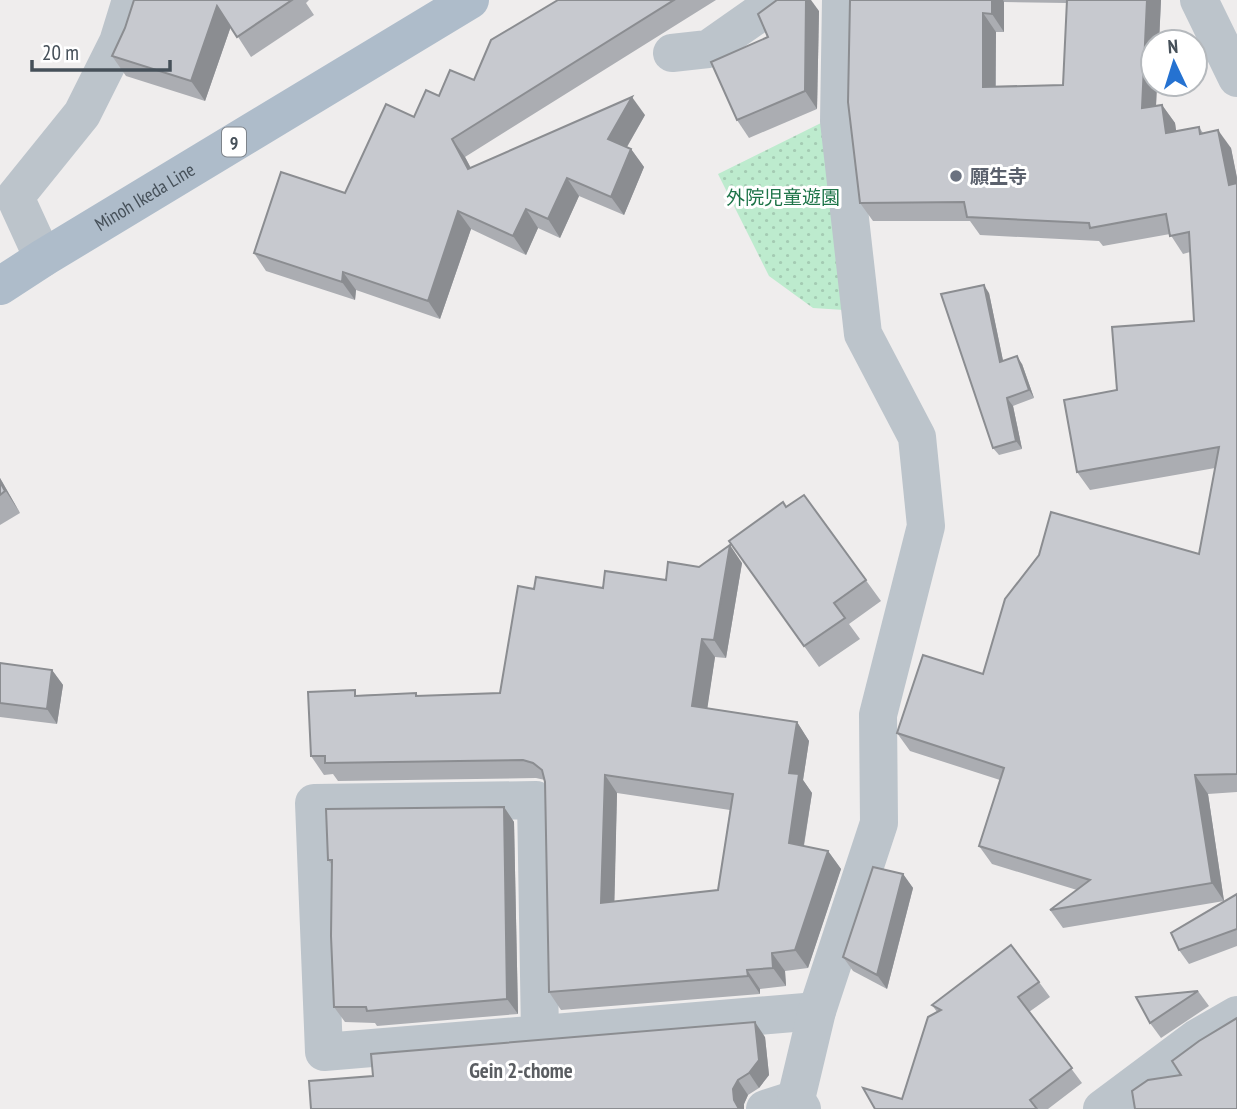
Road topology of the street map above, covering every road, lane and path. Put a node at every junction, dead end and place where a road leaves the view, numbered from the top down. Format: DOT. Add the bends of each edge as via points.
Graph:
graph roads {
  1 [pos="131,0"];
  2 [pos="470,0"];
  3 [pos="778,0"];
  4 [pos="841,0"];
  5 [pos="1199,0"];
  6 [pos="672,53"];
  7 [pos="1237,78"];
  8 [pos="43,258"];
  9 [pos="0,286"];
  10 [pos="817,1011"];
  11 [pos="1237,1015"];
  12 [pos="540,1034"];
  13 [pos="788,1106"];
  14 [pos="1102,1109"];
  1 -- 8 [label="street" via="118,42 82,114 15,197"];
  2 -- 8 [label="main road, Minoh Ikeda Line / 9"];
  3 -- 6 [label="street" via="708,49"];
  4 -- 10 [label="street" via="839,121 863,334 917,437 926,526 878,715 879,823"];
  5 -- 7 [label="street"];
  8 -- 9 [label="main road, Minoh Ikeda Line / 9"];
  10 -- 12 [label="street"];
  10 -- 13 [label="street"];
  11 -- 14 [label="street" via="1197,1038"];
  12 -- 12 [label="street" via="324,1052 314,803 536,800"];
}
